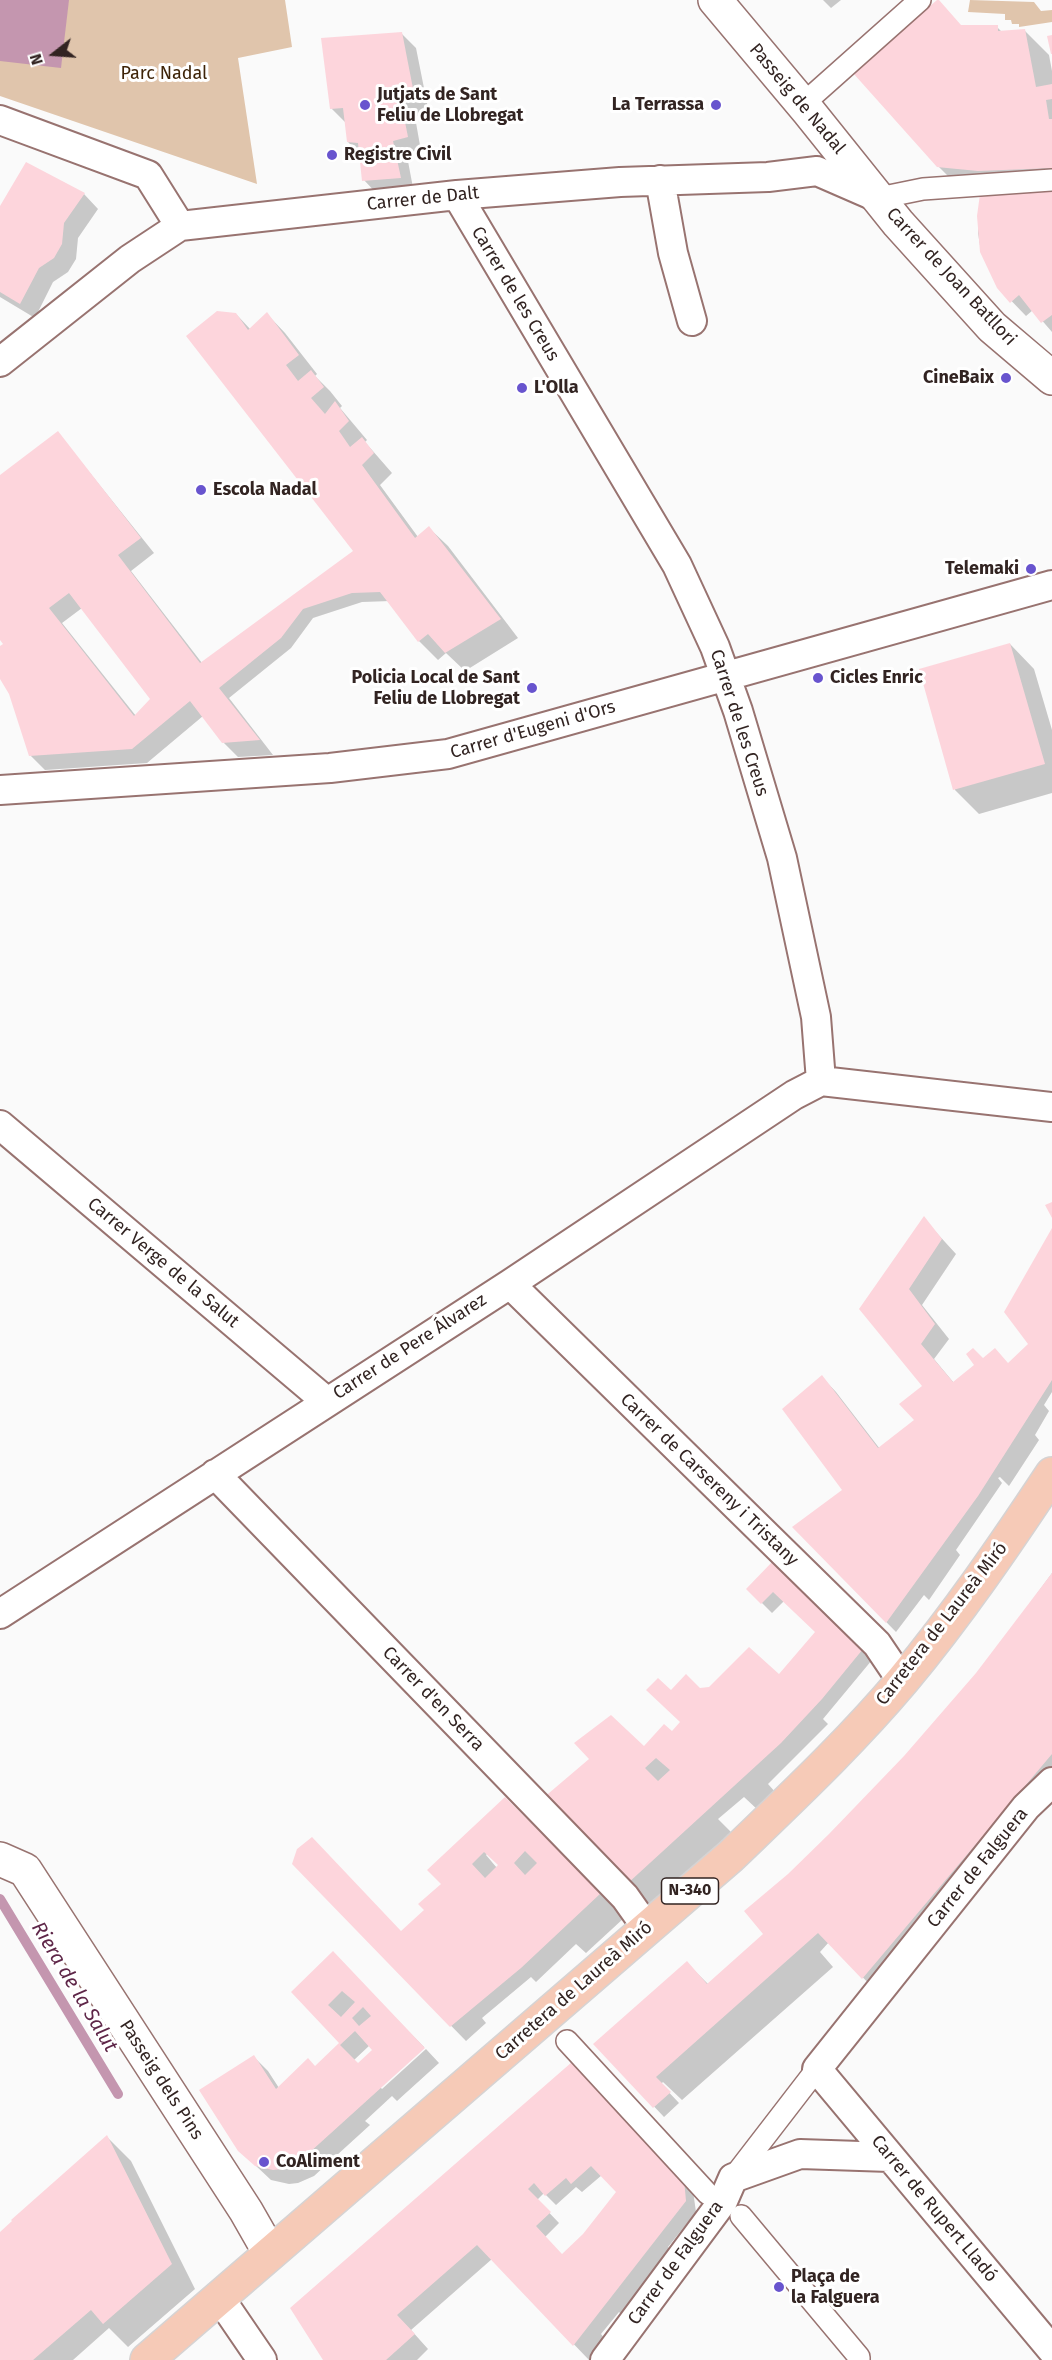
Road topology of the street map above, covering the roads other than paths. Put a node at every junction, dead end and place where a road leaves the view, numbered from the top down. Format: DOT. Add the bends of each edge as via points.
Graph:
graph roads {
  1 [pos="715,0"];
  2 [pos="920,0"];
  3 [pos="802,105"];
  4 [pos="0,120"];
  5 [pos="660,180"];
  6 [pos="1052,180"];
  7 [pos="457,195"];
  8 [pos="879,198"];
  9 [pos="180,226"];
  10 [pos="692,321"];
  11 [pos="0,362"];
  12 [pos="1052,378"];
  13 [pos="1052,585"];
  14 [pos="724,675"];
  15 [pos="0,790"];
  16 [pos="821,1081"];
  17 [pos="1052,1107"];
  18 [pos="0,1125"];
  19 [pos="510,1284"];
  20 [pos="326,1401"];
  21 [pos="215,1473"];
  22 [pos="1052,1474"];
  23 [pos="0,1614"];
  24 [pos="902,1681"];
  25 [pos="1052,1782"];
  26 [pos="0,1859"];
  27 [pos="647,1928"];
  28 [pos="567,2041"];
  29 [pos="817,2068"];
  30 [pos="890,2157"];
  31 [pos="733,2178"];
  32 [pos="708,2194"];
  33 [pos="741,2216"];
  34 [pos="270,2253"];
  35 [pos="219,2297"];
  36 [pos="1052,2350"];
  37 [pos="147,2360"];
  38 [pos="262,2360"];
  39 [pos="605,2360"];
  40 [pos="859,2360"];
  1 -- 3 [label="street, Passeig de Nadal"];
  2 -- 3 [label="street"];
  3 -- 8 [label="street, Passeig de Nadal"];
  4 -- 9 [label="street" via="148,175"];
  5 -- 7 [label="street, Carrer de Dalt"];
  5 -- 8 [label="street, Carrer de Dalt" via="768,177 817,171"];
  5 -- 10 [label="street"];
  6 -- 8 [label="street" via="923,189"];
  7 -- 9 [label="street, Carrer de Dalt"];
  7 -- 14 [label="street, Carrer de les Creus" via="677,565 715,646"];
  8 -- 12 [label="street, Carrer de Joan Batllori" via="992,327"];
  9 -- 11 [label="street" via="130,259"];
  13 -- 14 [label="street, Carrer d'Eugeni d'Ors"];
  14 -- 15 [label="street, Carrer d'Eugeni d'Ors" via="448,754 330,768"];
  14 -- 16 [label="street, Carrer de les Creus" via="782,858 816,1017"];
  16 -- 17 [label="street"];
  16 -- 19 [label="street, Carrer de Pere Álvarez" via="794,1095"];
  18 -- 20 [label="street, Carrer Verge de la Salut"];
  19 -- 20 [label="street, Carrer de Pere Álvarez"];
  19 -- 24 [label="street, Carrer de Carsereny i Tristany" via="877,1644"];
  20 -- 21 [label="street, Carrer de Pere Álvarez"];
  21 -- 23 [label="street, Carrer de Pere Álvarez"];
  21 -- 27 [label="street, Carrer d'en Serra" via="625,1897"];
  22 -- 24 [label="main road, Carretera de Laureà Miró / N-340" via="988,1570"];
  24 -- 27 [label="main road, Carretera de Laureà Miró / N-340" via="818,1772 731,1856"];
  25 -- 29 [label="street, Carrer de Falguera" via="1026,1807"];
  26 -- 34 [label="street, Passeig dels Pins" via="25,1870"];
  27 -- 34 [label="main road, Carretera de Laureà Miró / N-340"];
  28 -- 32 [label="street"];
  29 -- 30 [label="street, Carrer de Rupert Lladó"];
  29 -- 31 [label="street"];
  30 -- 31 [label="street" via="800,2154"];
  30 -- 36 [label="street, Carrer de Rupert Lladó"];
  31 -- 39 [label="street, Carrer de Falguera" via="723,2201"];
  33 -- 40 [label="street"];
  34 -- 35 [label="main road, Carretera de Laureà Miró / N-340"];
  35 -- 37 [label="main road, Carretera de Laureà Miró / N-340"];
  35 -- 38 [label="street"];
}
